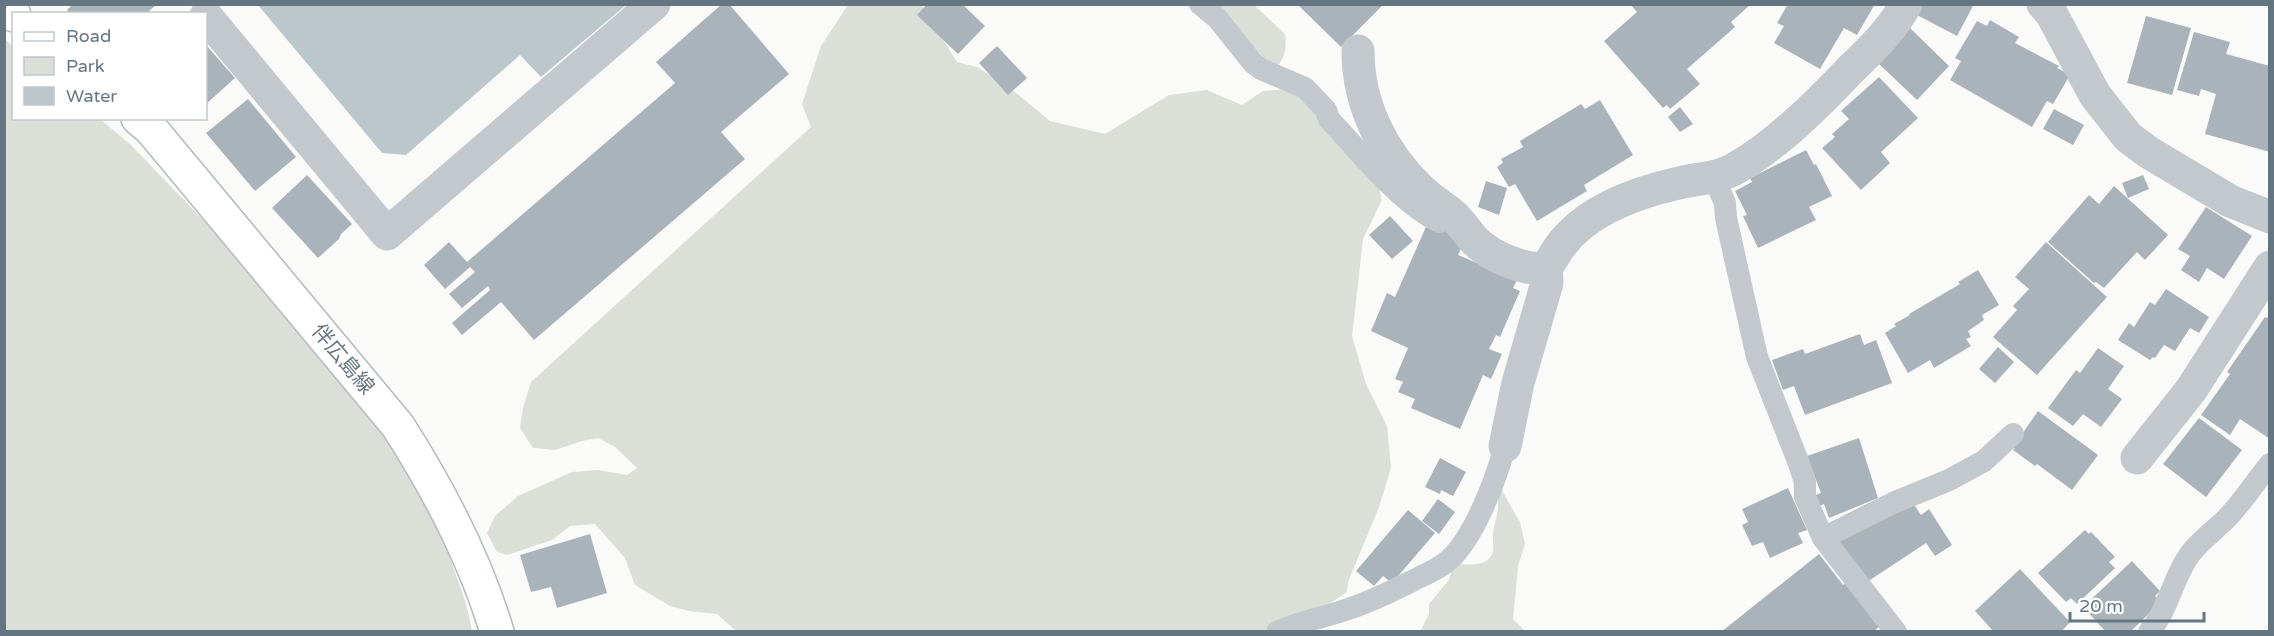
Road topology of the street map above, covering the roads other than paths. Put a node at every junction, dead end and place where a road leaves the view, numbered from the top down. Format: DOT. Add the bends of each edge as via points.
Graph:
graph roads {
  1 [pos="654,4"];
  2 [pos="1200,4"];
  3 [pos="1906,4"];
  4 [pos="2043,4"];
  5 [pos="207,16"];
  6 [pos="1358,51"];
  7 [pos="140,120"];
  8 [pos="1714,178"];
  9 [pos="2270,217"];
  10 [pos="1466,230"];
  11 [pos="2270,267"];
  12 [pos="1547,268"];
  13 [pos="2013,434"];
  14 [pos="1505,446"];
  15 [pos="2138,458"];
  16 [pos="2270,464"];
  17 [pos="1823,538"];
  18 [pos="497,632"];
  19 [pos="1277,632"];
  20 [pos="1896,632"];
  21 [pos="2149,632"];
  1 -- 5 [label="street" via="387,234"];
  2 -- 10 [label="lane" via="1217,18 1252,63 1305,88 1326,110 1329,119 1414,206 1448,226"];
  3 -- 8 [label="street" via="1887,33 1818,104 1755,156"];
  4 -- 9 [label="street" via="2095,94 2128,137 2230,201"];
  6 -- 10 [label="street" via="1364,101 1382,140 1401,170"];
  7 -- 18 [label="main road, 伴広島線" via="398,426 455,525"];
  8 -- 12 [label="street" via="1660,187 1617,203 1578,225"];
  8 -- 17 [label="lane" via="1725,203 1756,357 1798,461 1805,497"];
  10 -- 12 [label="street" via="1476,242 1498,256 1534,270"];
  11 -- 15 [label="street" via="2191,390"];
  12 -- 14 [label="street" via="1547,283 1523,364"];
  13 -- 17 [label="lane" via="1984,461"];
  14 -- 19 [label="lane" via="1484,505 1450,559 1389,594"];
  16 -- 21 [label="lane" via="2190,554 2158,622"];
  17 -- 20 [label="lane"];
}
